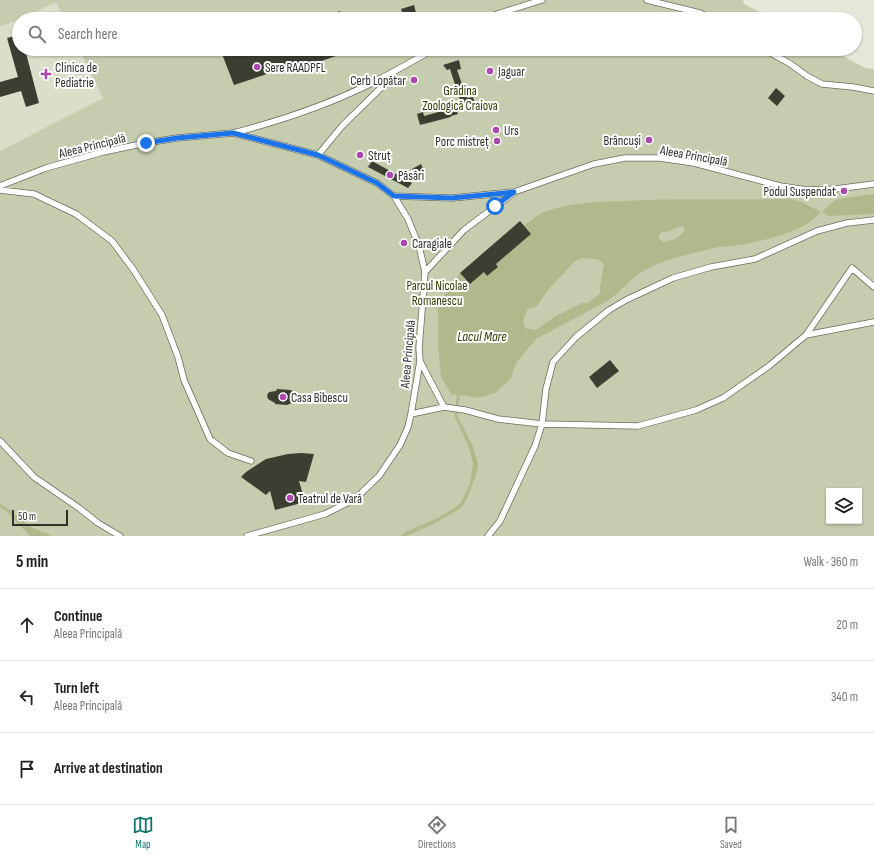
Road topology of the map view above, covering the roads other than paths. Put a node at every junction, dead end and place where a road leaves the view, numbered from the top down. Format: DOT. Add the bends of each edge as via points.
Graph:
graph roads {
  1 [pos="542,0"];
  2 [pos="647,0"];
  3 [pos="504,12"];
  4 [pos="700,12"];
  5 [pos="422,56"];
  6 [pos="776,56"];
  7 [pos="395,71"];
  8 [pos="874,91"];
  9 [pos="233,133"];
  10 [pos="318,155"];
  11 [pos="874,184"];
  12 [pos="0,186"];
  13 [pos="0,190"];
  14 [pos="514,192"];
  15 [pos="394,196"];
  16 [pos="874,220"];
  17 [pos="425,272"];
  18 [pos="874,287"];
  19 [pos="874,322"];
  20 [pos="806,335"];
  21 [pos="420,361"];
  22 [pos="444,407"];
  23 [pos="411,414"];
  24 [pos="542,424"];
  25 [pos="0,441"];
  26 [pos="251,461"];
  27 [pos="120,536"];
  28 [pos="247,536"];
  29 [pos="488,536"];
  1 -- 3 [label="street"];
  2 -- 4 [label="street"];
  5 -- 7 [label="street"];
  6 -- 8 [label="street" via="822,84"];
  7 -- 9 [label="street" via="329,102"];
  7 -- 10 [label="street"];
  9 -- 10 [label="street, Aleea Principală"];
  9 -- 12 [label="street, Aleea Principală" via="177,138 103,152 46,168"];
  10 -- 15 [label="street, Aleea Principală" via="377,183"];
  11 -- 14 [label="street, Aleea Principală" via="807,190 780,186 694,163 660,158 625,158 594,164"];
  13 -- 26 [label="street" via="34,194 76,214 112,241 162,315 178,356 184,380 210,439 228,453"];
  14 -- 15 [label="street, Aleea Principală" via="452,198"];
  14 -- 17 [label="street, Aleea Principală" via="464,230"];
  15 -- 17 [label="street" via="408,219 419,246"];
  16 -- 24 [label="street" via="847,223 817,231 755,259 711,267 673,278 609,310 576,337 554,362 546,389"];
  17 -- 21 [label="street, Aleea Principală"];
  18 -- 20 [label="street" via="852,268"];
  19 -- 20 [label="street"];
  20 -- 24 [label="street" via="770,366 723,398 696,410 638,426"];
  21 -- 22 [label="street"];
  21 -- 23 [label="street, Aleea Principală"];
  22 -- 23 [label="street"];
  22 -- 24 [label="street" via="498,419"];
  23 -- 28 [label="street, Aleea Principală" via="400,445 379,476 355,499 325,514"];
  24 -- 29 [label="street" via="514,492 500,521"];
  25 -- 27 [label="street" via="34,478"];
}
